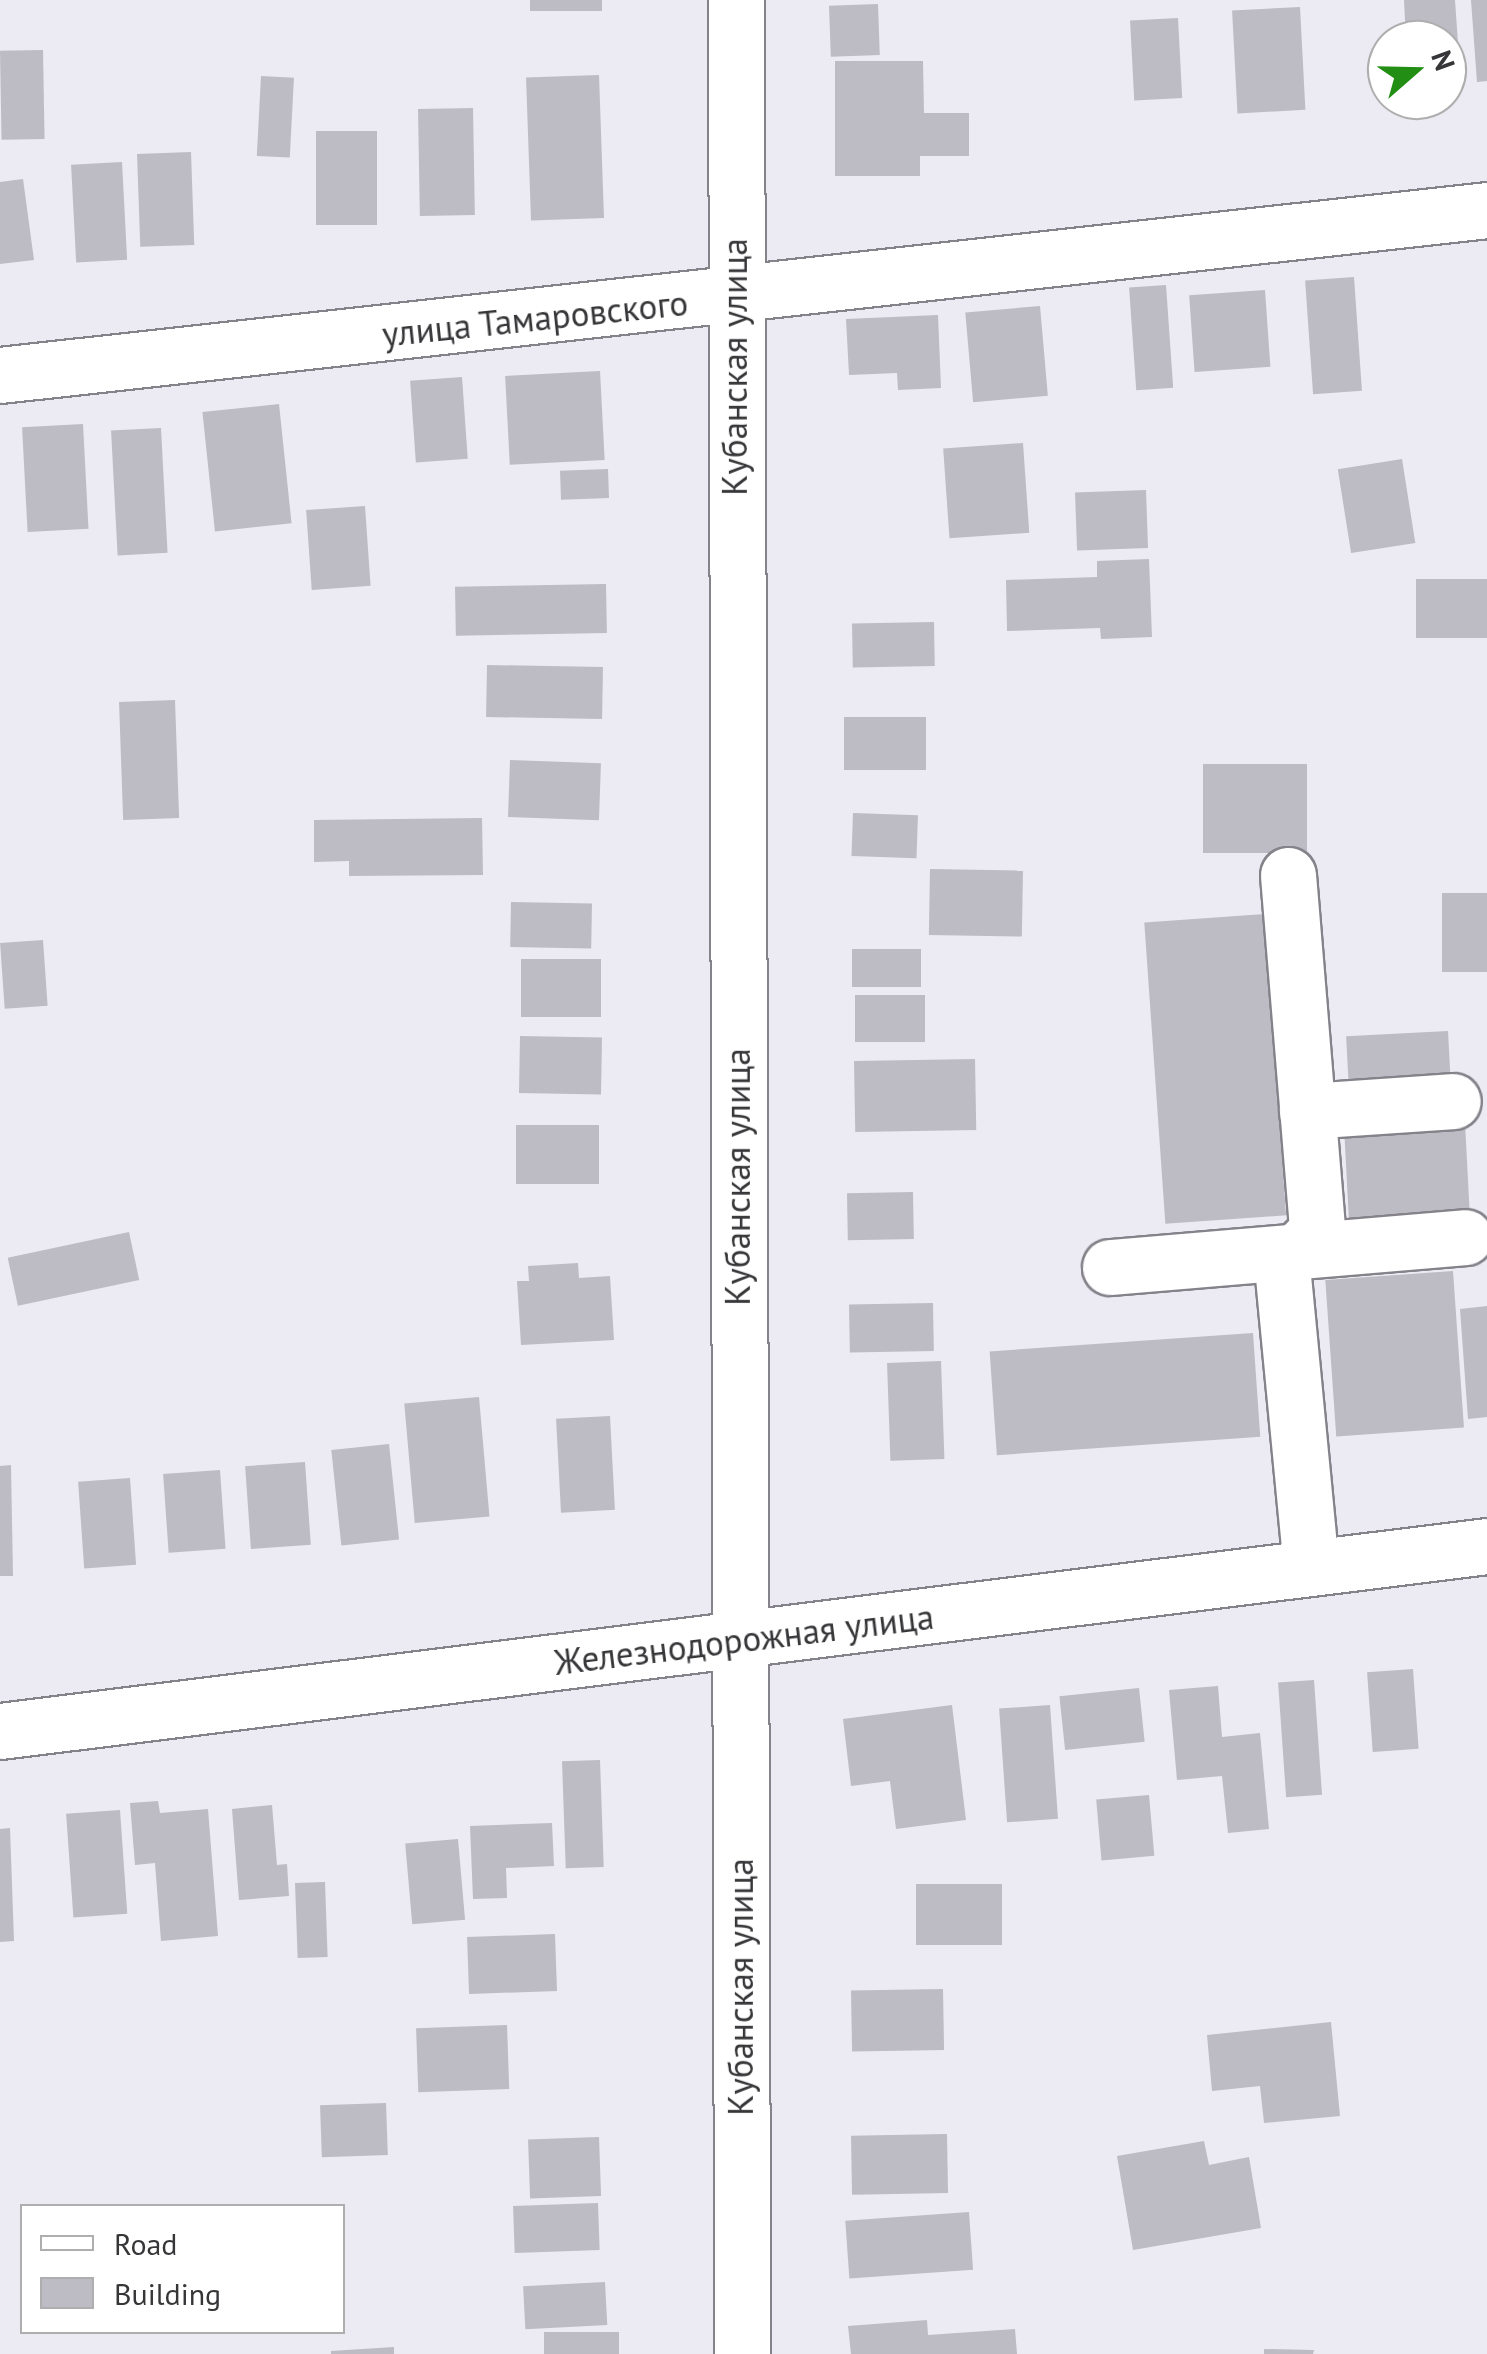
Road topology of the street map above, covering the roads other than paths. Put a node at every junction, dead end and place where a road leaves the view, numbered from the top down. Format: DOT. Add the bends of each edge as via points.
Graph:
graph roads {
  1 [pos="736,0"];
  2 [pos="1487,210"];
  3 [pos="733,296"];
  4 [pos="0,376"];
  5 [pos="1288,875"];
  6 [pos="1453,1101"];
  7 [pos="1307,1111"];
  8 [pos="1465,1238"];
  9 [pos="1298,1250"];
  10 [pos="1110,1266"];
  11 [pos="1487,1546"];
  12 [pos="1311,1568"];
  13 [pos="738,1640"];
  14 [pos="0,1731"];
  15 [pos="742,2354"];
  1 -- 3 [label="street, Кубанская улица"];
  2 -- 3 [label="street, улица Тамаровского"];
  3 -- 4 [label="street, улица Тамаровского"];
  3 -- 13 [label="street, Кубанская улица"];
  5 -- 7 [label="street"];
  6 -- 7 [label="street"];
  7 -- 9 [label="street" via="1316,1231"];
  8 -- 9 [label="street"];
  9 -- 10 [label="street"];
  9 -- 12 [label="street" via="1282,1266"];
  11 -- 12 [label="street, Железнодорожная улица"];
  12 -- 13 [label="street, Железнодорожная улица"];
  13 -- 14 [label="street, Железнодорожная улица"];
  13 -- 15 [label="street, Кубанская улица"];
}
